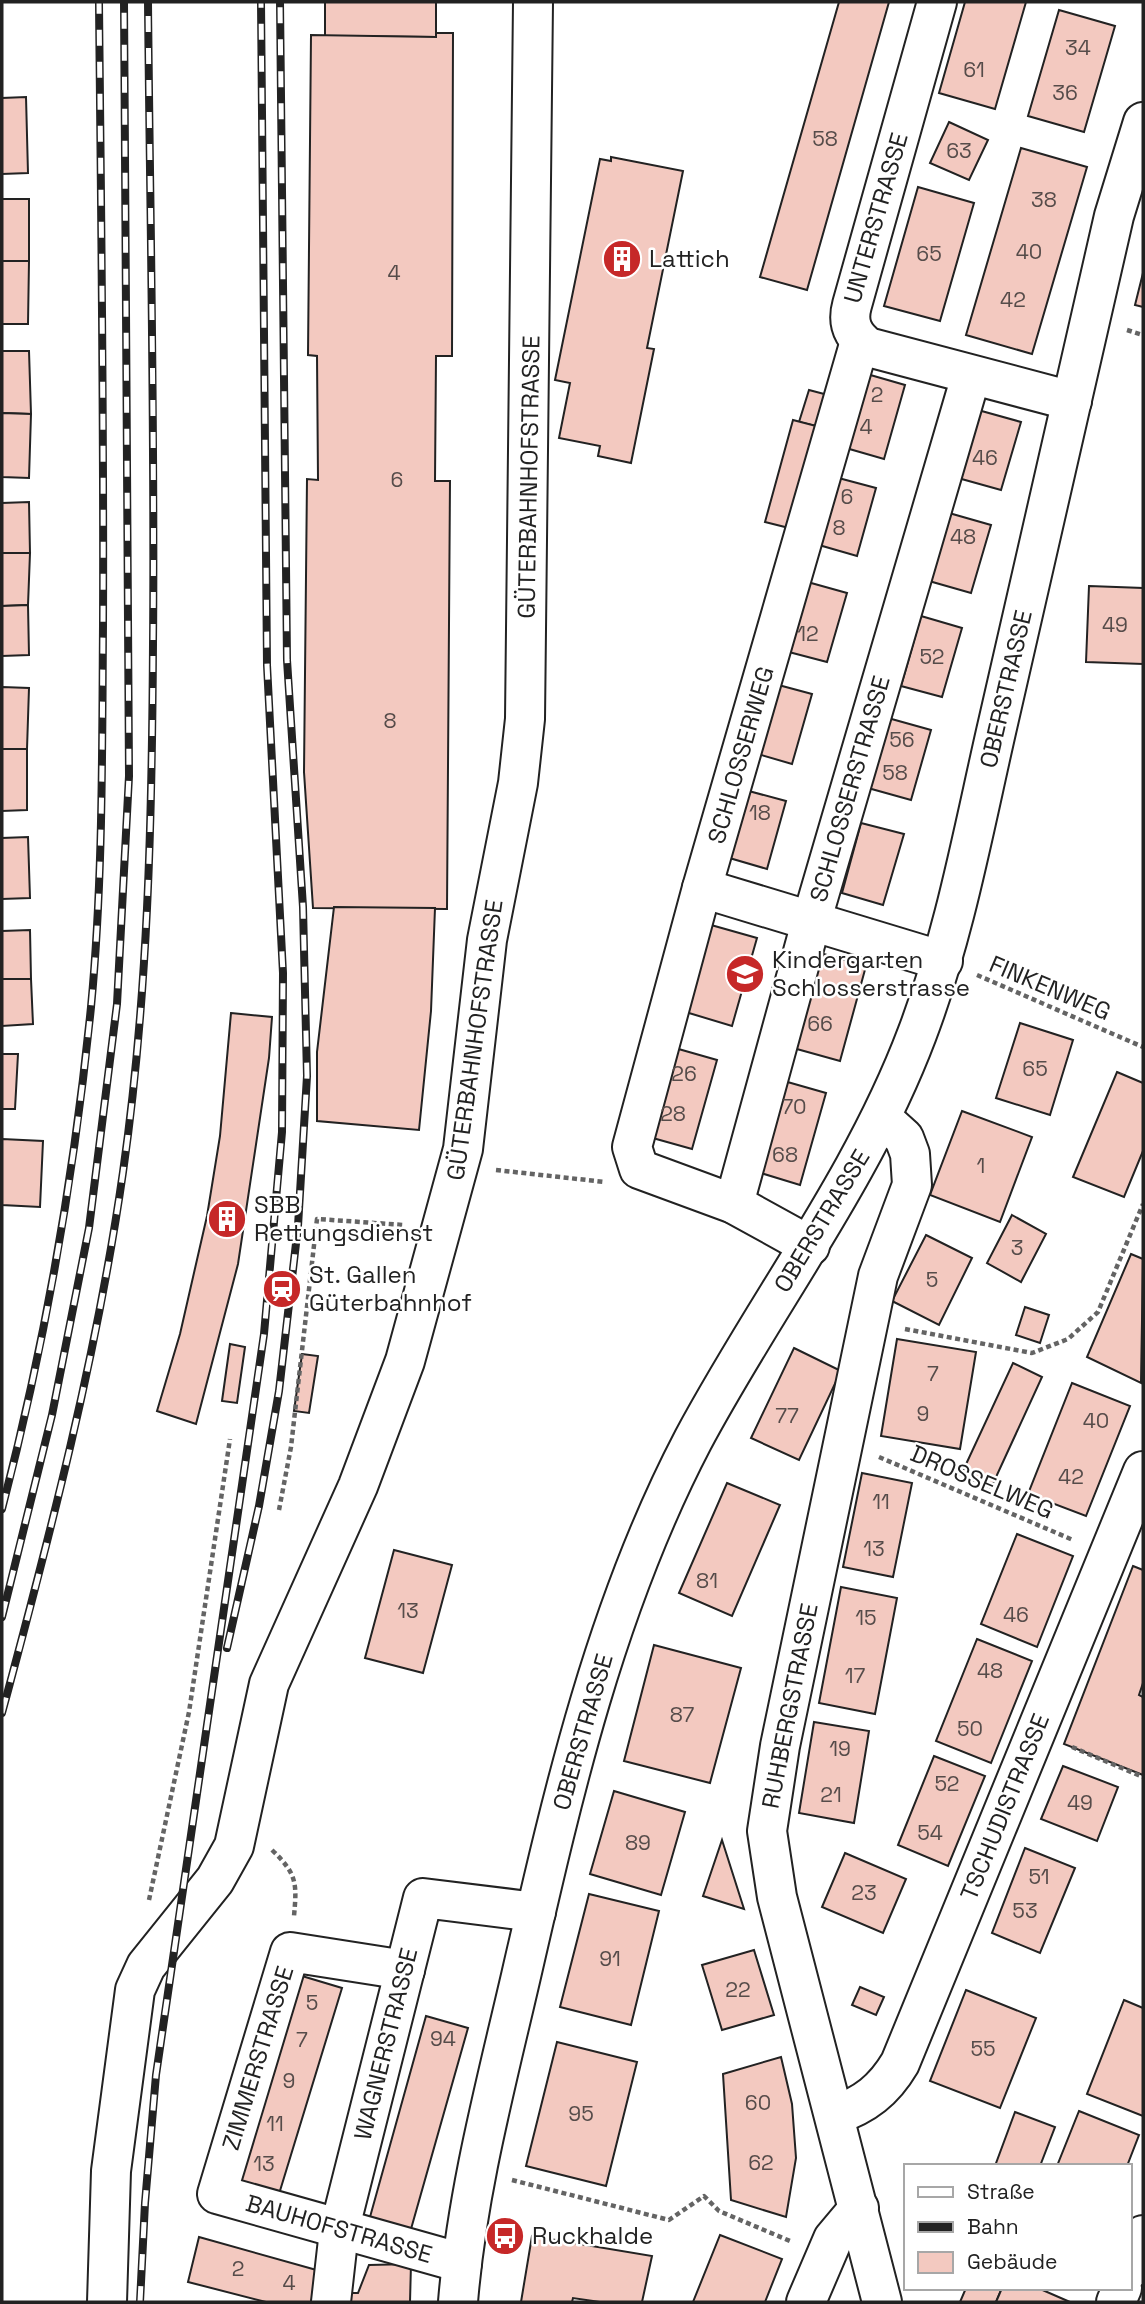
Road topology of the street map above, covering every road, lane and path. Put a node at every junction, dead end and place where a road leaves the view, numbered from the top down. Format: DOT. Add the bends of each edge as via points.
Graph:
graph roads {
  1 [pos="533,2"];
  2 [pos="937,2"];
  3 [pos="1143,122"];
  4 [pos="1120,328"];
  5 [pos="1143,335"];
  6 [pos="860,341"];
  7 [pos="971,376"];
  8 [pos="1072,401"];
  9 [pos="702,888"];
  10 [pos="812,919"];
  11 [pos="943,961"];
  12 [pos="1143,1047"];
  13 [pos="883,1119"];
  14 [pos="527,1172"];
  15 [pos="623,1176"];
  16 [pos="734,1204"];
  17 [pos="1143,1205"];
  18 [pos="443,1228"];
  19 [pos="810,1245"];
  20 [pos="869,1322"];
  21 [pos="230,1439"];
  22 [pos="874,1455"];
  23 [pos="1143,1471"];
  24 [pos="279,1510"];
  25 [pos="1075,1541"];
  26 [pos="1035,1731"];
  27 [pos="1143,1777"];
  28 [pos="240,1828"];
  29 [pos="147,1907"];
  30 [pos="536,1912"];
  31 [pos="290,1952"];
  32 [pos="405,1970"];
  33 [pos="835,2115"];
  34 [pos="478,2171"];
  35 [pos="217,2194"];
  36 [pos="859,2208"];
  37 [pos="338,2231"];
  38 [pos="1143,2235"];
  39 [pos="801,2245"];
  40 [pos="461,2263"];
  41 [pos="1131,2265"];
  42 [pos="107,2302"];
  43 [pos="331,2302"];
  44 [pos="458,2302"];
  45 [pos="806,2302"];
  46 [pos="882,2302"];
  1 -- 18 [label="street, GÜTERBAHNHOFSTRASSE" via="525,719 518,783 487,940 463,1149"];
  2 -- 6 [label="street, UNTERSTRASSE" via="850,314"];
  3 -- 8 [label="street, OBERSTRASSE" via="1114,216"];
  4 -- 5 [label="path"];
  6 -- 7 [label="street, UNTERSTRASSE"];
  6 -- 9 [label="street, SCHLOSSERWEG"];
  7 -- 8 [label="street, UNTERSTRASSE"];
  7 -- 10 [label="street, SCHLOSSERSTRASSE"];
  8 -- 11 [label="street, OBERSTRASSE"];
  9 -- 10 [label="street"];
  9 -- 15 [label="street, SCHLOSSERWEG"];
  10 -- 11 [label="street"];
  10 -- 16 [label="street, SCHLOSSERSTRASSE"];
  11 -- 12 [label="path, FINKENWEG"];
  11 -- 13 [label="street, OBERSTRASSE"];
  13 -- 19 [label="street, OBERSTRASSE"];
  13 -- 20 [label="street, RUHBERGSTRASSE" via="904,1138 913,1171 909,1198 878,1276"];
  14 -- 15 [label="path"];
  15 -- 16 [label="street"];
  16 -- 19 [label="street"];
  17 -- 20 [label="path" via="1098,1312 1068,1339 1032,1353"];
  18 -- 24 [label="path" via="317,1219 291,1447"];
  18 -- 28 [label="street, GÜTERBAHNHOFSTRASSE" via="374,1449 269,1684"];
  19 -- 30 [label="street, OBERSTRASSE" via="692,1442 644,1542 590,1702"];
  20 -- 33 [label="street, RUHBERGSTRASSE" via="782,1733 767,1831 777,1897"];
  21 -- 29 [label="path" via="189,1712"];
  22 -- 25 [label="path, DROSSELWEG"];
  23 -- 26 [label="street, TSCHUDISTRASSE"];
  26 -- 27 [label="path"];
  26 -- 33 [label="street, TSCHUDISTRASSE" via="901,2063 875,2095"];
  28 -- 31 [label="path" via="274,1851 298,1886"];
  28 -- 42 [label="street, GÜTERBAHNHOFSTRASSE" via="223,1867 146,1966 135,1990 111,2171"];
  30 -- 32 [label="street, WAGNERSTRASSE" via="423,1898"];
  30 -- 34 [label="street, OBERSTRASSE"];
  31 -- 32 [label="street, ZIMMERSTRASSE"];
  31 -- 35 [label="street, ZIMMERSTRASSE"];
  32 -- 37 [label="street, WAGNERSTRASSE"];
  33 -- 36 [label="street, RUHBERGSTRASSE"];
  34 -- 39 [label="path" via="670,2220 704,2196 719,2211"];
  34 -- 40 [label="street, OBERSTRASSE"];
  35 -- 37 [label="street, BAUHOFSTRASSE"];
  36 -- 45 [label="street" via="833,2239"];
  36 -- 46 [label="street, RUHBERGSTRASSE"];
  37 -- 40 [label="street, BAUHOFSTRASSE"];
  37 -- 43 [label="street, WAGNERSTRASSE"];
  38 -- 41 [label="street"];
  40 -- 44 [label="street, OBERSTRASSE"];
}
